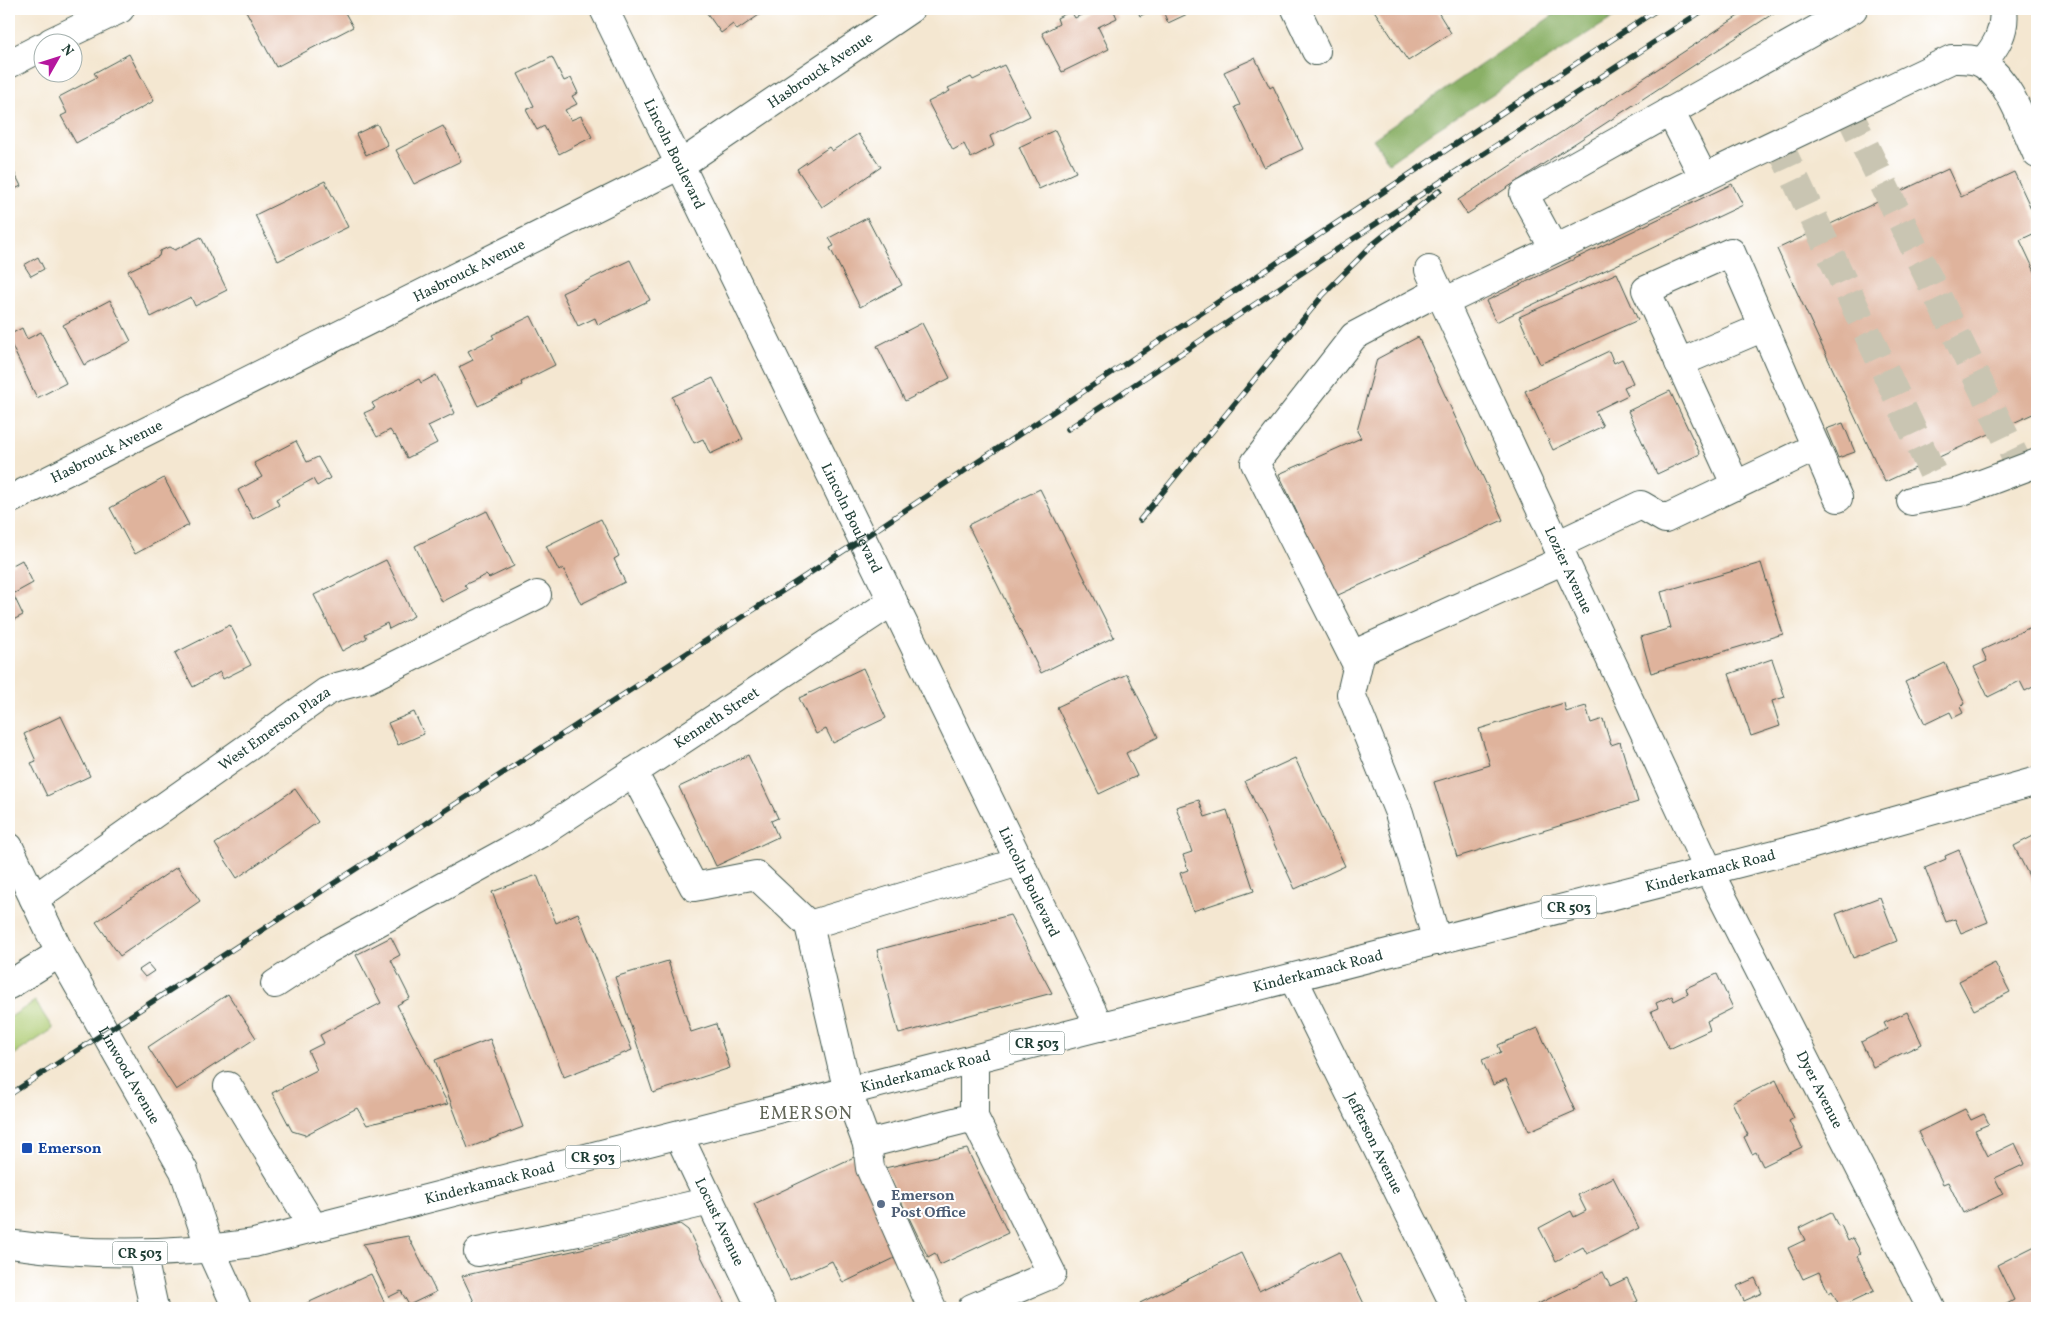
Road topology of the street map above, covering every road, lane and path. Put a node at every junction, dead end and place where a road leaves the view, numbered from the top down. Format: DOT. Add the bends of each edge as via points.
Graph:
graph roads {
  1 [pos="120,9"];
  2 [pos="604,9"];
  3 [pos="910,9"];
  4 [pos="1296,9"];
  5 [pos="1852,9"];
  6 [pos="2003,9"];
  7 [pos="72,32"];
  8 [pos="1316,51"];
  9 [pos="32,52"];
  10 [pos="1982,63"];
  11 [pos="9,64"];
  12 [pos="1670,111"];
  13 [pos="2037,154"];
  14 [pos="680,165"];
  15 [pos="1704,178"];
  16 [pos="1554,249"];
  17 [pos="1437,288"];
  18 [pos="1764,327"];
  19 [pos="1679,363"];
  20 [pos="1816,447"];
  21 [pos="2037,463"];
  22 [pos="1736,486"];
  23 [pos="1838,498"];
  24 [pos="9,500"];
  25 [pos="1911,501"];
  26 [pos="1560,552"];
  27 [pos="537,595"];
  28 [pos="893,601"];
  29 [pos="1357,666"];
  30 [pos="633,772"];
  31 [pos="2037,781"];
  32 [pos="9,846"];
  33 [pos="1019,862"];
  34 [pos="1709,871"];
  35 [pos="34,899"];
  36 [pos="810,925"];
  37 [pos="1437,940"];
  38 [pos="60,953"];
  39 [pos="1292,978"];
  40 [pos="275,984"];
  41 [pos="9,985"];
  42 [pos="1100,1027"];
  43 [pos="974,1059"];
  44 [pos="228,1086"];
  45 [pos="848,1092"];
  46 [pos="974,1116"];
  47 [pos="679,1136"];
  48 [pos="867,1144"];
  49 [pos="710,1201"];
  50 [pos="314,1228"];
  51 [pos="9,1244"];
  52 [pos="210,1250"];
  53 [pos="478,1252"];
  54 [pos="142,1253"];
  55 [pos="229,1306"];
  56 [pos="154,1308"];
  57 [pos="762,1308"];
  58 [pos="932,1308"];
  59 [pos="972,1308"];
  60 [pos="1456,1308"];
  61 [pos="1932,1308"];
  1 -- 7 [label="street"];
  2 -- 14 [label="street, Lincoln Boulevard"];
  3 -- 14 [label="street, Hasbrouck Avenue"];
  4 -- 8 [label="street"];
  5 -- 12 [label="street"];
  6 -- 10 [label="street" via="2002,28 1995,49"];
  9 -- 11 [label="street"];
  10 -- 13 [label="street" via="2007,90"];
  10 -- 15 [label="street" via="1952,59"];
  12 -- 15 [label="street"];
  12 -- 16 [label="street" via="1524,194"];
  14 -- 24 [label="street, Hasbrouck Avenue"];
  14 -- 28 [label="street, Lincoln Boulevard"];
  15 -- 16 [label="street"];
  16 -- 17 [label="street"];
  17 -- 26 [label="street, Lozier Avenue"];
  17 -- 29 [label="street" via="1354,336 1255,463"];
  18 -- 19 [label="street"];
  18 -- 19 [label="street" via="1731,252 1646,290"];
  18 -- 20 [label="street"];
  19 -- 22 [label="street"];
  20 -- 22 [label="street"];
  20 -- 23 [label="street"];
  21 -- 25 [label="street" via="1960,492"];
  22 -- 26 [label="street" via="1666,519 1641,505"];
  26 -- 29 [label="street" via="1361,651"];
  26 -- 34 [label="street, Lozier Avenue"];
  27 -- 35 [label="street, West Emerson Plaza" via="367,679 326,692"];
  28 -- 30 [label="street, Kenneth Street"];
  28 -- 33 [label="street, Lincoln Boulevard"];
  29 -- 37 [label="street" via="1351,694 1399,813"];
  30 -- 36 [label="street" via="694,887 756,875"];
  30 -- 40 [label="street, Kenneth Street" via="541,833 327,950"];
  31 -- 34 [label="street, Kinderkamack Road / CR 503"];
  32 -- 35 [label="street, Linwood Avenue"];
  33 -- 36 [label="street"];
  33 -- 42 [label="street, Lincoln Boulevard"];
  34 -- 37 [label="street, Kinderkamack Road / CR 503"];
  34 -- 61 [label="street, Dyer Avenue"];
  35 -- 38 [label="street, Linwood Avenue"];
  36 -- 45 [label="street"];
  37 -- 39 [label="street, Kinderkamack Road / CR 503"];
  38 -- 41 [label="street"];
  38 -- 52 [label="street, Linwood Avenue" via="184,1172"];
  39 -- 42 [label="street, Kinderkamack Road / CR 503"];
  39 -- 60 [label="street, Jefferson Avenue"];
  42 -- 43 [label="street, Kinderkamack Road / CR 503"];
  43 -- 45 [label="street, Kinderkamack Road / CR 503"];
  43 -- 46 [label="street"];
  44 -- 50 [label="street"];
  45 -- 47 [label="street, Kinderkamack Road / CR 503"];
  45 -- 48 [label="street"];
  46 -- 48 [label="street"];
  46 -- 59 [label="street" via="1052,1274"];
  47 -- 49 [label="street, Locust Avenue"];
  47 -- 50 [label="street, Kinderkamack Road / CR 503"];
  48 -- 58 [label="street" via="870,1168"];
  49 -- 53 [label="street"];
  49 -- 57 [label="street, Locust Avenue"];
  50 -- 52 [label="street, Kinderkamack Road / CR 503"];
  51 -- 54 [label="street, Kinderkamack Road / CR 503" via="70,1251"];
  52 -- 54 [label="street, Kinderkamack Road / CR 503"];
  52 -- 55 [label="street, Linwood Avenue"];
  54 -- 56 [label="street"];
}
